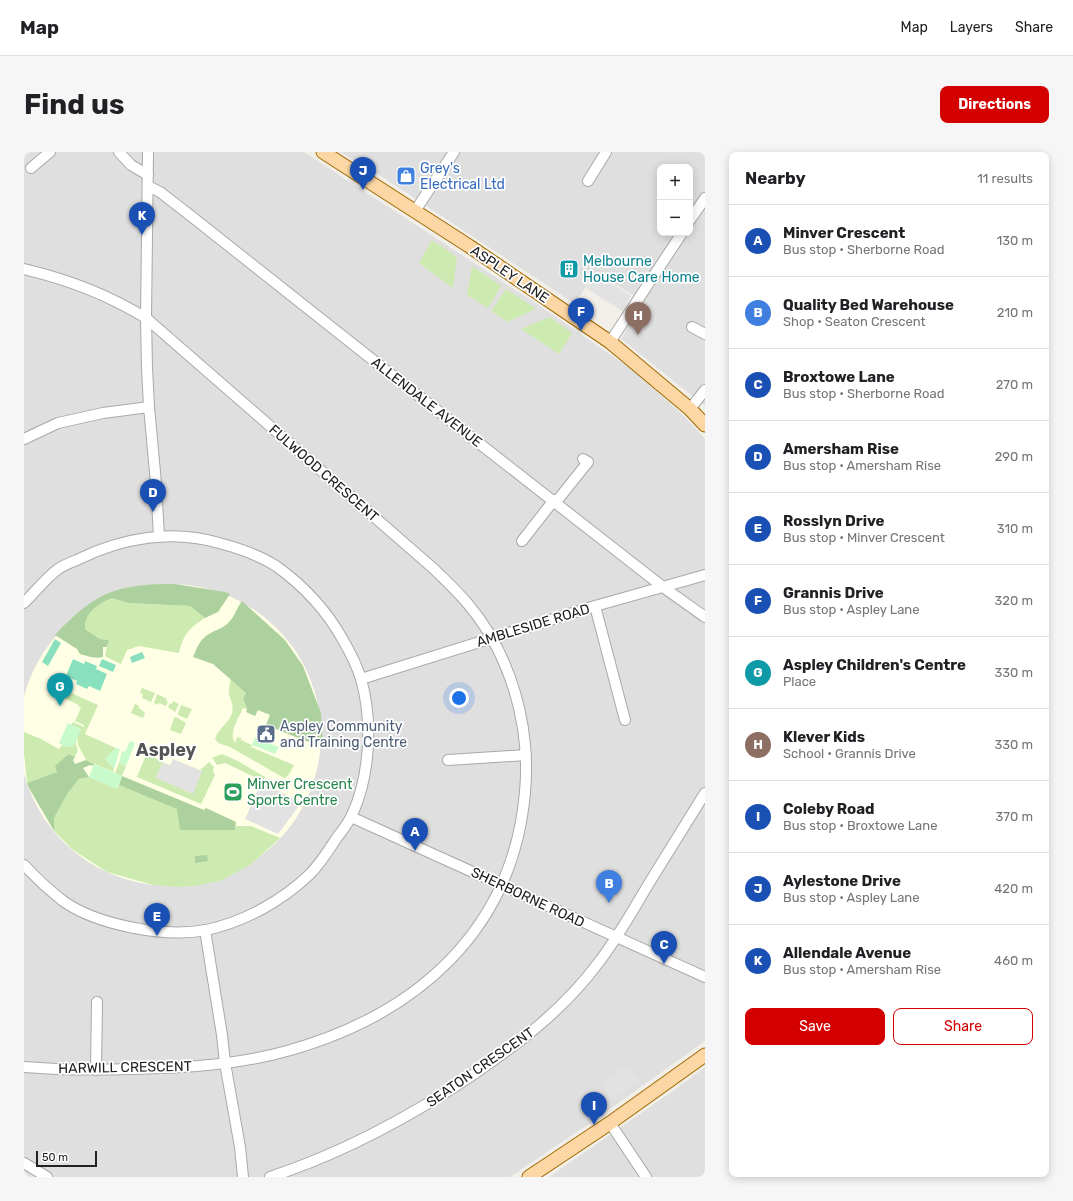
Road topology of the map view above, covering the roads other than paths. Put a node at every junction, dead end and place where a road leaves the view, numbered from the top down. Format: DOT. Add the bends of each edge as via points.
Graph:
graph roads {
  1 [pos="50,152"];
  2 [pos="119,152"];
  3 [pos="148,152"];
  4 [pos="323,152"];
  5 [pos="454,152"];
  6 [pos="606,152"];
  7 [pos="31,168"];
  8 [pos="148,175"];
  9 [pos="588,181"];
  10 [pos="148,186"];
  11 [pos="705,198"];
  12 [pos="415,211"];
  13 [pos="693,216"];
  14 [pos="680,236"];
  15 [pos="24,269"];
  16 [pos="146,318"];
  17 [pos="692,327"];
  18 [pos="705,334"];
  19 [pos="610,342"];
  20 [pos="705,390"];
  21 [pos="149,406"];
  22 [pos="690,409"];
  23 [pos="705,425"];
  24 [pos="24,439"];
  25 [pos="583,459"];
  26 [pos="555,501"];
  27 [pos="159,536"];
  28 [pos="522,542"];
  29 [pos="705,575"];
  30 [pos="663,587"];
  31 [pos="24,603"];
  32 [pos="595,606"];
  33 [pos="705,617"];
  34 [pos="491,638"];
  35 [pos="361,678"];
  36 [pos="625,720"];
  37 [pos="526,755"];
  38 [pos="448,760"];
  39 [pos="705,793"];
  40 [pos="351,817"];
  41 [pos="24,865"];
  42 [pos="503,885"];
  43 [pos="205,930"];
  44 [pos="616,937"];
  45 [pos="705,977"];
  46 [pos="97,1002"];
  47 [pos="705,1056"];
  48 [pos="225,1063"];
  49 [pos="24,1067"];
  50 [pos="96,1070"];
  51 [pos="610,1122"];
  52 [pos="24,1163"];
  53 [pos="47,1177"];
  54 [pos="243,1177"];
  55 [pos="270,1177"];
  56 [pos="529,1177"];
  57 [pos="646,1177"];
  1 -- 7 [label="street"];
  2 -- 8 [label="street" via="131,165"];
  3 -- 8 [label="street"];
  4 -- 12 [label="main road, ASPLEY LANE"];
  5 -- 12 [label="street"];
  6 -- 9 [label="street"];
  8 -- 10 [label="street"];
  10 -- 16 [label="street"];
  10 -- 26 [label="street, ALLENDALE AVENUE" via="197,220"];
  11 -- 13 [label="street"];
  12 -- 19 [label="main road, ASPLEY LANE"];
  14 -- 19 [label="street"];
  15 -- 16 [label="street, FULWOOD CRESCENT" via="76,283"];
  16 -- 21 [label="street"];
  16 -- 34 [label="street, FULWOOD CRESCENT" via="434,568 469,605"];
  17 -- 18 [label="street"];
  19 -- 22 [label="main road, ASPLEY LANE"];
  20 -- 22 [label="street"];
  21 -- 24 [label="street" via="58,423"];
  21 -- 27 [label="street"];
  22 -- 23 [label="main road, ASPLEY LANE"];
  25 -- 26 [label="street" via="588,462"];
  26 -- 28 [label="street"];
  26 -- 30 [label="street, ALLENDALE AVENUE"];
  27 -- 31 [label="street" via="113,545 59,568"];
  27 -- 35 [label="street" via="206,539 275,565 325,612 347,648"];
  29 -- 30 [label="street, AMBLESIDE ROAD"];
  30 -- 32 [label="street, AMBLESIDE ROAD"];
  30 -- 33 [label="street, ALLENDALE AVENUE"];
  32 -- 34 [label="street, AMBLESIDE ROAD"];
  32 -- 36 [label="street"];
  34 -- 35 [label="street, AMBLESIDE ROAD"];
  34 -- 37 [label="street, FULWOOD CRESCENT" via="518,702"];
  35 -- 40 [label="street" via="369,738 360,795"];
  37 -- 38 [label="street"];
  37 -- 42 [label="street, FULWOOD CRESCENT" via="522,819 513,860"];
  39 -- 44 [label="street, SEATON CRESCENT"];
  40 -- 42 [label="street, SHERBORNE ROAD"];
  40 -- 43 [label="street" via="310,873 287,892 263,908"];
  41 -- 43 [label="street" via="36,879 65,902 89,914 154,932"];
  42 -- 44 [label="street, SHERBORNE ROAD"];
  42 -- 48 [label="street, HARWILL CRESCENT" via="475,931 461,948 424,984 396,1004 369,1020 320,1041 285,1052"];
  43 -- 48 [label="street"];
  44 -- 45 [label="street, SHERBORNE ROAD"];
  44 -- 55 [label="street, SEATON CRESCENT" via="599,963 565,1001 535,1030 503,1054 448,1092 389,1126 350,1146"];
  46 -- 50 [label="street"];
  47 -- 51 [label="main road"];
  48 -- 50 [label="street, HARWILL CRESCENT"];
  48 -- 54 [label="street"];
  49 -- 50 [label="street, HARWILL CRESCENT"];
  51 -- 56 [label="main road"];
  51 -- 57 [label="street"];
  52 -- 53 [label="street"];
}
